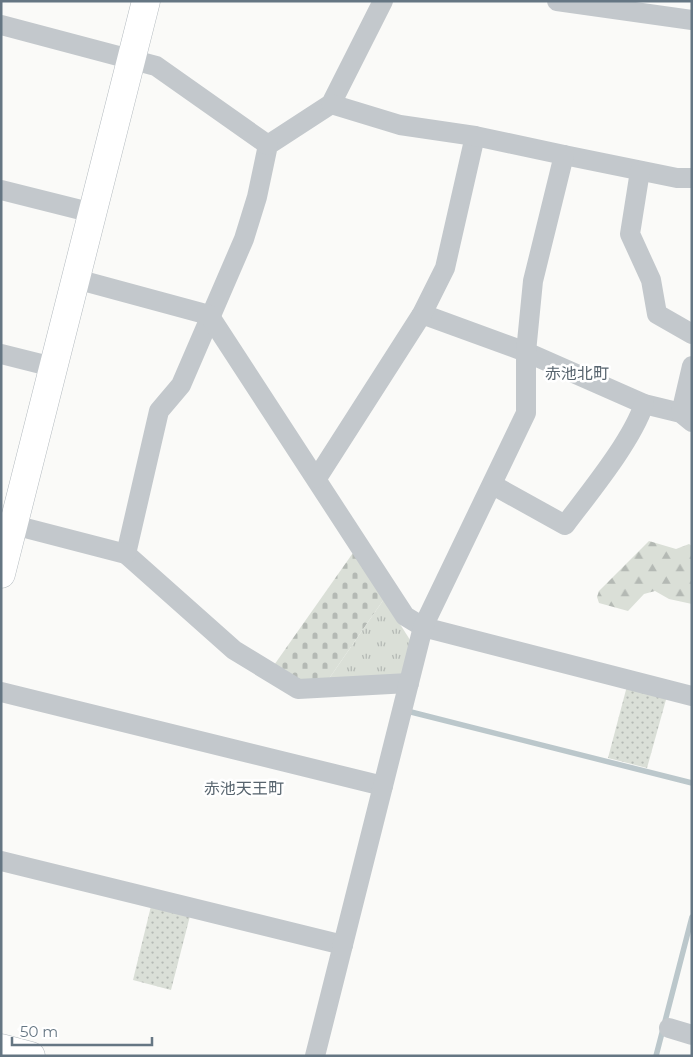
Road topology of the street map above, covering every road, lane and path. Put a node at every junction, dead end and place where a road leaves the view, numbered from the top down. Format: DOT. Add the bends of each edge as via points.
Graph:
graph roads {
  1 [pos="146,1"];
  2 [pos="383,1"];
  3 [pos="558,1"];
  4 [pos="648,7"];
  5 [pos="692,20"];
  6 [pos="1,25"];
  7 [pos="132,58"];
  8 [pos="331,104"];
  9 [pos="475,136"];
  10 [pos="268,144"];
  11 [pos="564,155"];
  12 [pos="640,171"];
  13 [pos="692,178"];
  14 [pos="1,190"];
  15 [pos="92,213"];
  16 [pos="76,279"];
  17 [pos="422,314"];
  18 [pos="209,315"];
  19 [pos="692,334"];
  20 [pos="526,352"];
  21 [pos="1,354"];
  22 [pos="692,366"];
  23 [pos="54,367"];
  24 [pos="644,404"];
  25 [pos="686,417"];
  26 [pos="317,478"];
  27 [pos="493,485"];
  28 [pos="8,523"];
  29 [pos="126,554"];
  30 [pos="1,574"];
  31 [pos="423,627"];
  32 [pos="409,683"];
  33 [pos="1,692"];
  34 [pos="692,696"];
  35 [pos="383,786"];
  36 [pos="1,861"];
  37 [pos="343,945"];
  38 [pos="668,1028"];
  39 [pos="692,1035"];
  40 [pos="1,1048"];
  41 [pos="30,1056"];
  42 [pos="315,1056"];
  1 -- 7 [label="street"];
  2 -- 8 [label="street"];
  3 -- 4 [label="street"];
  4 -- 5 [label="street"];
  6 -- 7 [label="street"];
  7 -- 10 [label="street" via="156,66"];
  7 -- 15 [label="street"];
  8 -- 9 [label="street" via="400,124"];
  8 -- 10 [label="street"];
  9 -- 11 [label="street"];
  9 -- 17 [label="street" via="445,268"];
  10 -- 18 [label="street" via="244,239"];
  11 -- 12 [label="street"];
  11 -- 20 [label="street" via="533,281"];
  12 -- 13 [label="street"];
  12 -- 19 [label="street" via="630,234 651,280 657,314"];
  14 -- 15 [label="street"];
  15 -- 16 [label="street"];
  16 -- 18 [label="street"];
  16 -- 23 [label="street"];
  17 -- 20 [label="street"];
  17 -- 26 [label="street"];
  18 -- 26 [label="street"];
  18 -- 29 [label="street" via="181,384 159,411"];
  20 -- 24 [label="street"];
  20 -- 27 [label="street" via="526,413"];
  21 -- 23 [label="street"];
  22 -- 25 [label="street"];
  23 -- 28 [label="street"];
  24 -- 25 [label="street"];
  24 -- 27 [label="street" via="640,417 565,525"];
  26 -- 31 [label="street" via="405,616"];
  27 -- 31 [label="street"];
  28 -- 29 [label="street"];
  28 -- 30 [label="street"];
  29 -- 32 [label="street" via="234,650 298,690"];
  31 -- 32 [label="street"];
  31 -- 34 [label="street"];
  32 -- 35 [label="street"];
  33 -- 35 [label="street"];
  35 -- 37 [label="street"];
  36 -- 37 [label="street"];
  37 -- 42 [label="street"];
  38 -- 39 [label="street"];
  40 -- 41 [label="street"];
}
